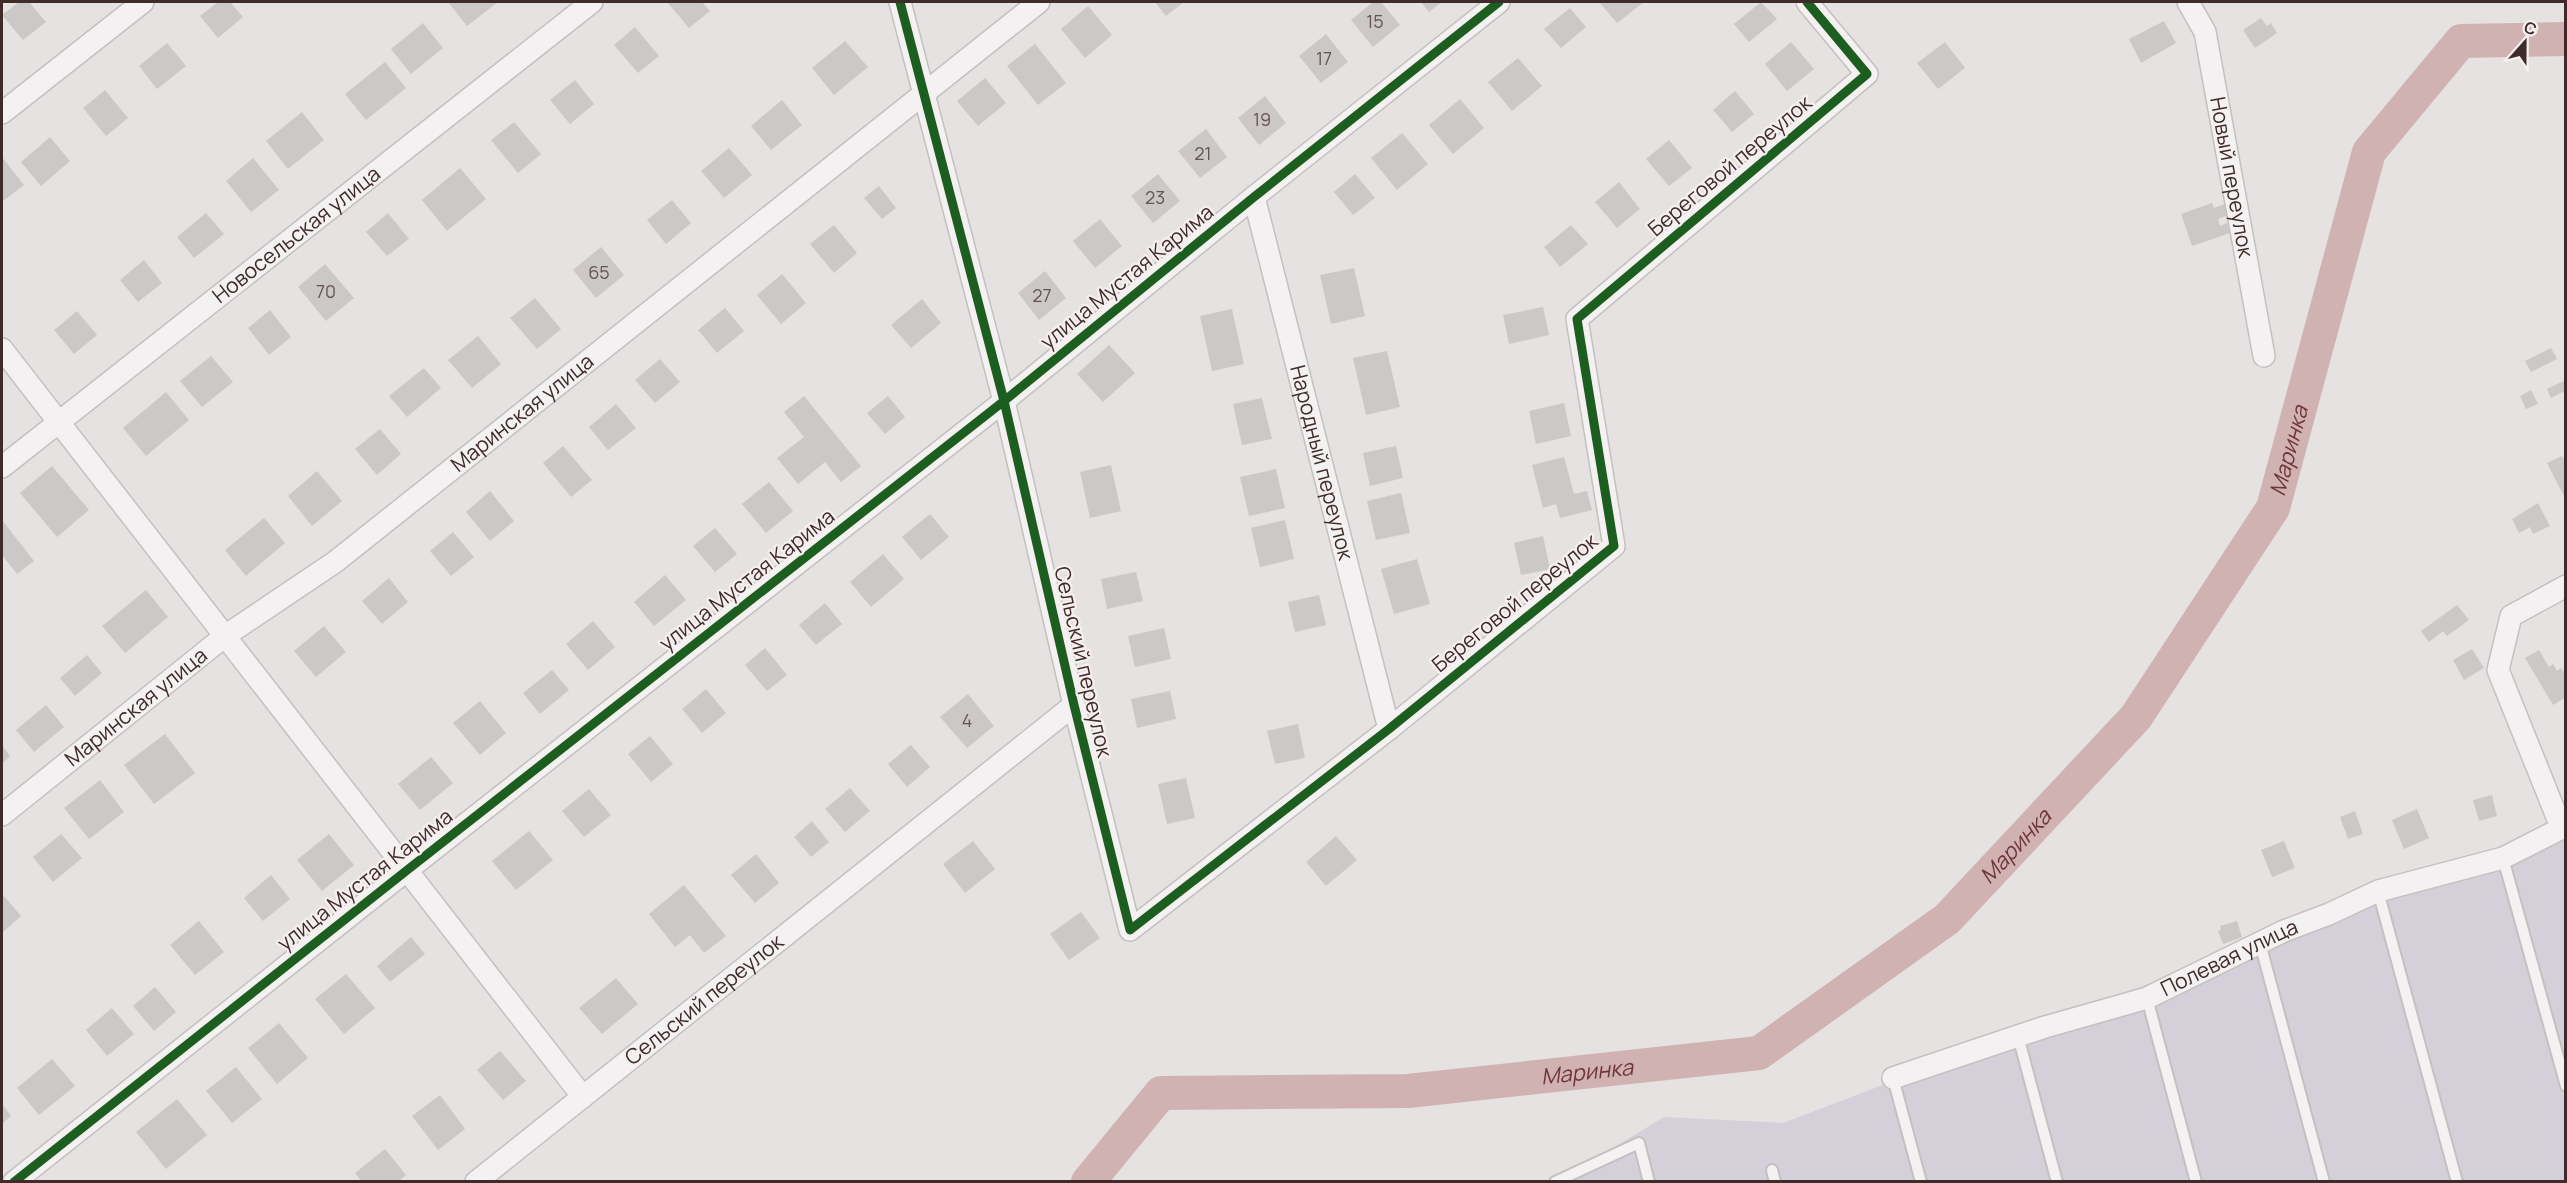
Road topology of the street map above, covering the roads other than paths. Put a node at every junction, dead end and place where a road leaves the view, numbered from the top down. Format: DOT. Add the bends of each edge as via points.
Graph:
graph roads {
  1 [pos="143,2"];
  2 [pos="592,2"];
  3 [pos="900,2"];
  4 [pos="1039,2"];
  5 [pos="1499,2"];
  6 [pos="1807,2"];
  7 [pos="2188,2"];
  8 [pos="924,94"];
  9 [pos="2,113"];
  10 [pos="1254,197"];
  11 [pos="2,349"];
  12 [pos="2264,356"];
  13 [pos="1004,401"];
  14 [pos="59,422"];
  15 [pos="2,467"];
  16 [pos="2565,586"];
  17 [pos="225,636"];
  18 [pos="1074,705"];
  19 [pos="1389,729"];
  20 [pos="2,815"];
  21 [pos="2563,826"];
  22 [pos="2503,858"];
  23 [pos="406,871"];
  24 [pos="2378,891"];
  25 [pos="1130,930"];
  26 [pos="2260,943"];
  27 [pos="2147,998"];
  28 [pos="2018,1036"];
  29 [pos="1893,1078"];
  30 [pos="2565,1086"];
  31 [pos="583,1097"];
  32 [pos="1772,1170"];
  33 [pos="14,1182"];
  34 [pos="476,1182"];
  35 [pos="1555,1182"];
  36 [pos="1649,1182"];
  37 [pos="1775,1182"];
  38 [pos="1921,1182"];
  39 [pos="2057,1182"];
  40 [pos="2196,1182"];
  41 [pos="2324,1182"];
  42 [pos="2457,1182"];
  1 -- 9 [label="street"];
  2 -- 14 [label="street, Новосельская улица"];
  3 -- 8 [label="street, Сельский переулок"];
  4 -- 8 [label="street, Маринская улица"];
  5 -- 10 [label="street, улица Мустая Карима"];
  6 -- 19 [label="street, Береговой переулок" via="1867,74 1577,319 1614,546"];
  7 -- 12 [label="street, Новый переулок" via="2205,32"];
  8 -- 13 [label="street, Сельский переулок"];
  8 -- 17 [label="street, Маринская улица" via="335,562"];
  10 -- 13 [label="street, улица Мустая Карима"];
  10 -- 19 [label="street, Народный переулок"];
  11 -- 14 [label="street"];
  13 -- 18 [label="street, Сельский переулок"];
  13 -- 23 [label="street, улица Мустая Карима"];
  14 -- 15 [label="street, Новосельская улица"];
  14 -- 17 [label="street"];
  16 -- 21 [label="street" via="2511,616 2498,670"];
  17 -- 20 [label="street, Маринская улица"];
  17 -- 23 [label="street"];
  18 -- 25 [label="street, Сельский переулок"];
  18 -- 31 [label="street, Сельский переулок"];
  19 -- 25 [label="street, Береговой переулок"];
  21 -- 22 [label="street, Полевая улица"];
  22 -- 24 [label="street, Полевая улица"];
  22 -- 30 [label="lane"];
  23 -- 31 [label="street"];
  23 -- 33 [label="street, улица Мустая Карима"];
  24 -- 26 [label="street, Полевая улица"];
  24 -- 42 [label="lane"];
  26 -- 27 [label="street, Полевая улица"];
  26 -- 41 [label="lane"];
  27 -- 28 [label="street, Полевая улица"];
  27 -- 40 [label="lane"];
  28 -- 29 [label="street, Полевая улица"];
  28 -- 39 [label="lane"];
  29 -- 38 [label="lane"];
  31 -- 34 [label="street, Сельский переулок"];
  32 -- 37 [label="lane"];
  35 -- 36 [label="lane" via="1638,1143"];
}
